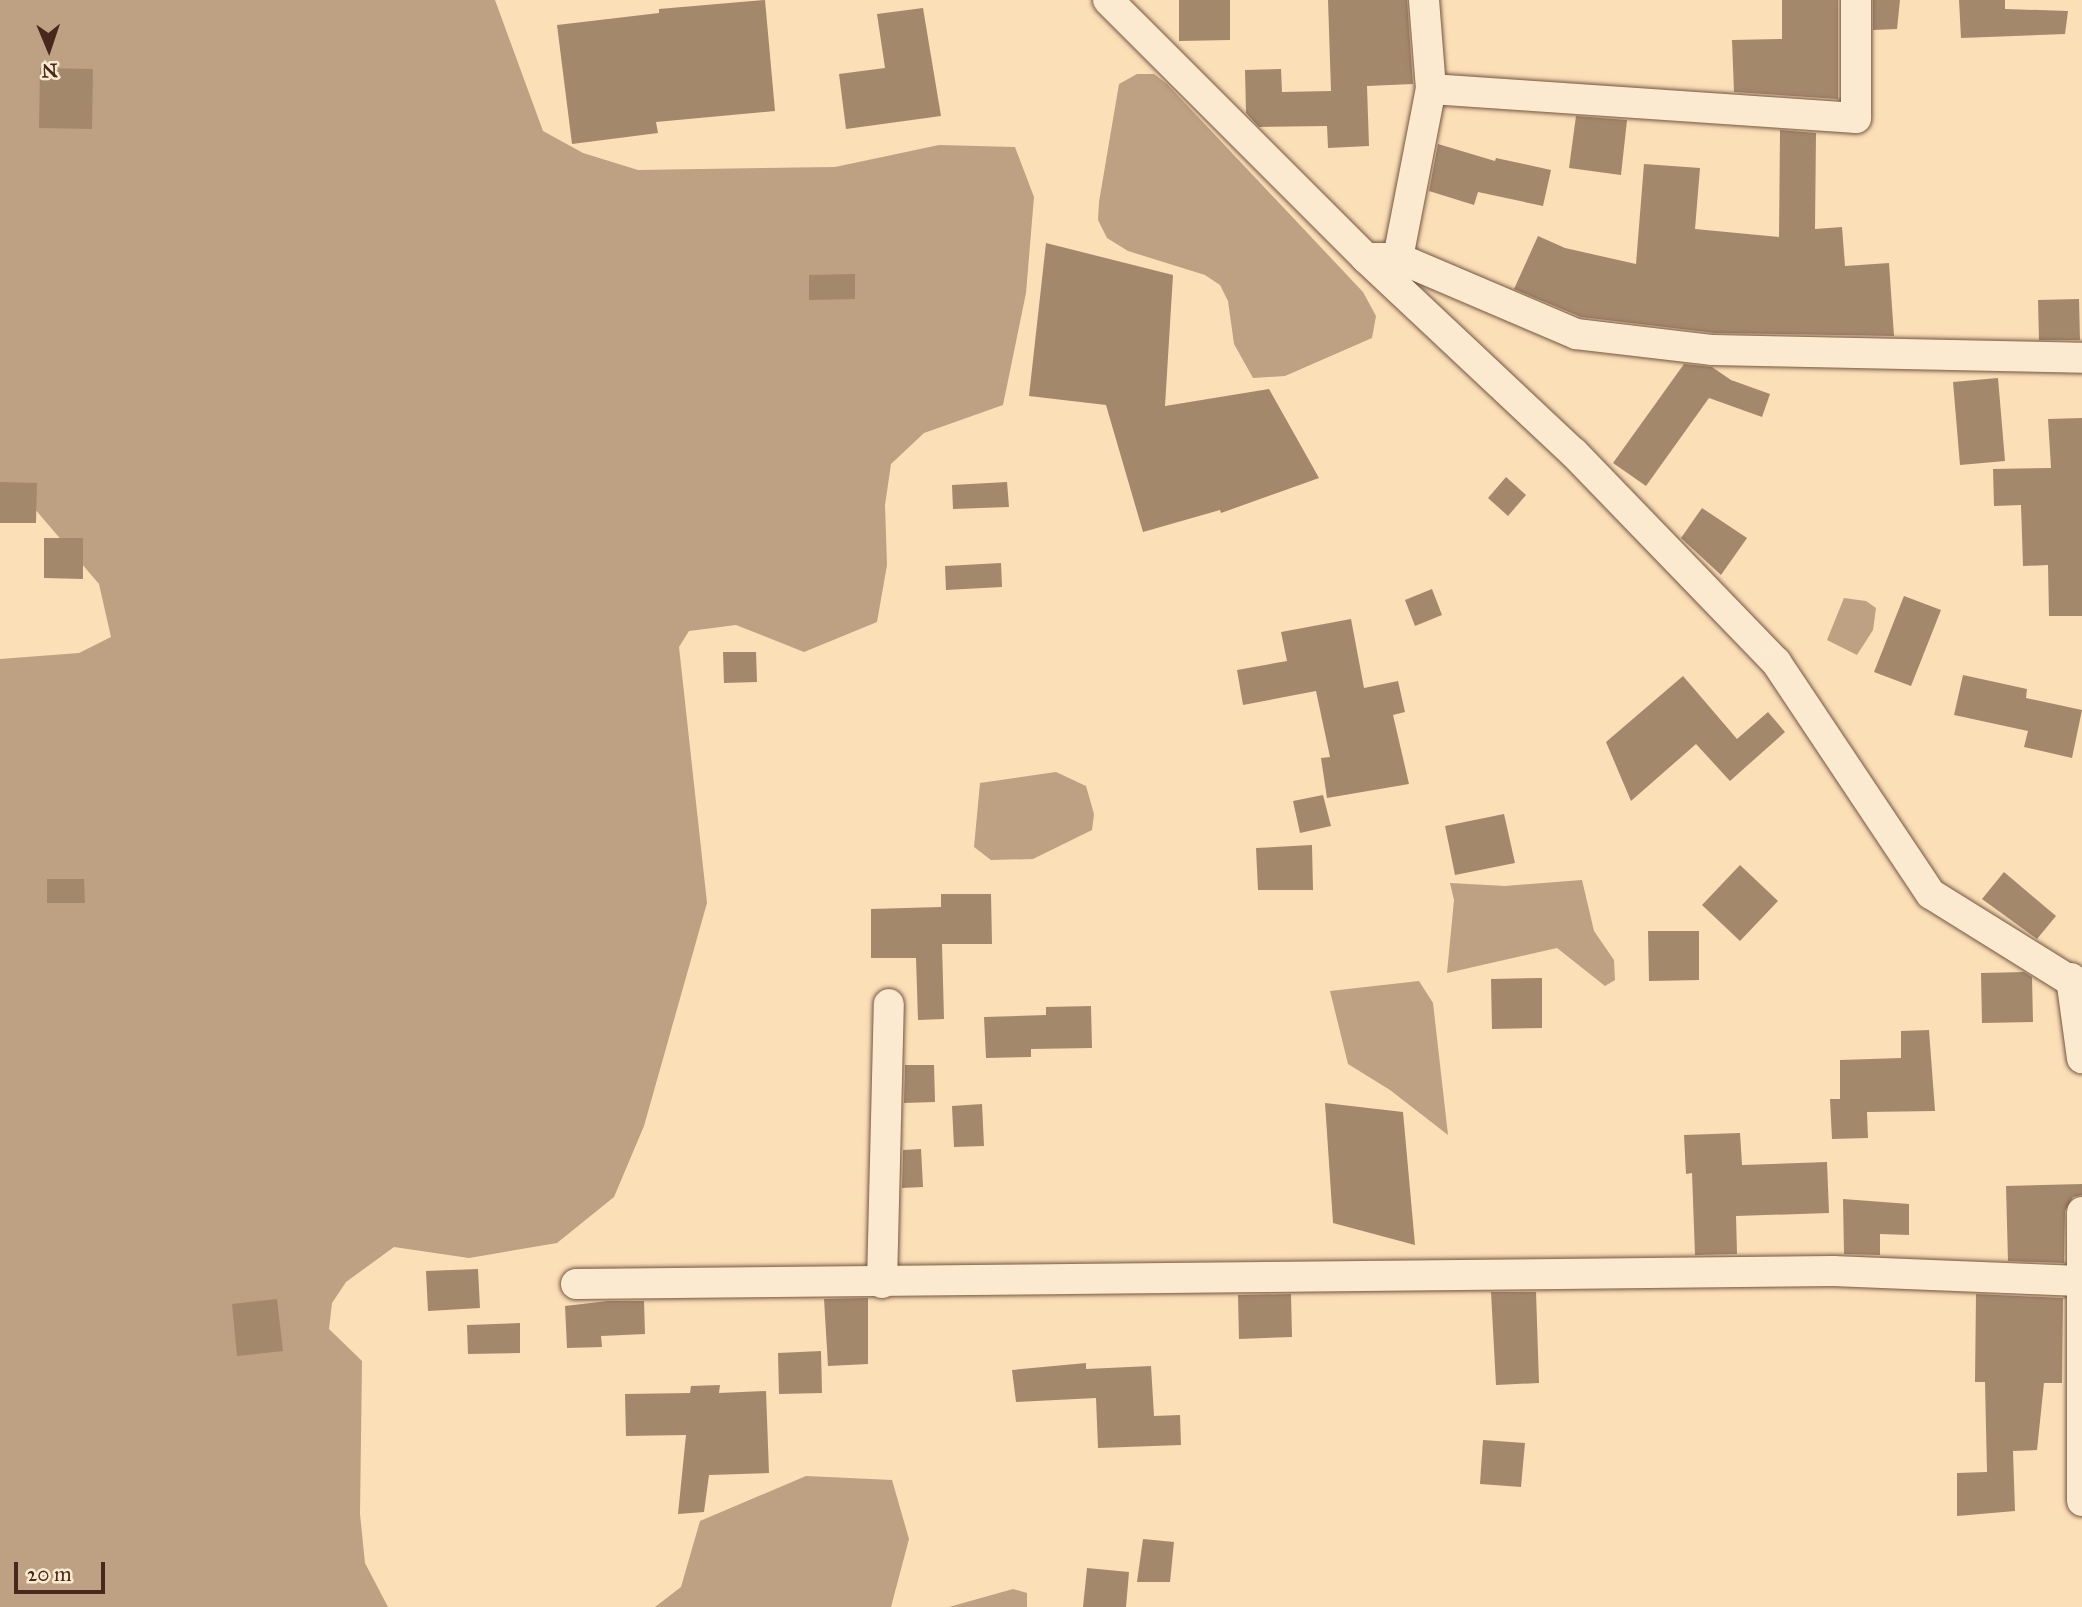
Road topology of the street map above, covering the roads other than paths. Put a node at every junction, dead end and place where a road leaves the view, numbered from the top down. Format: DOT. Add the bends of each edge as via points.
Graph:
graph roads {
  1 [pos="1108,0"];
  2 [pos="1424,0"];
  3 [pos="1856,0"];
  4 [pos="1431,89"];
  5 [pos="1367,258"];
  6 [pos="1398,258"];
  7 [pos="2082,358"];
  8 [pos="2076,983"];
  9 [pos="889,1004"];
  10 [pos="2082,1058"];
  11 [pos="2082,1212"];
  12 [pos="2080,1282"];
  13 [pos="576,1283"];
  14 [pos="882,1283"];
  15 [pos="2082,1501"];
  1 -- 5 [label="street"];
  2 -- 4 [label="street"];
  3 -- 4 [label="street" via="1856,118"];
  4 -- 6 [label="street"];
  5 -- 6 [label="street"];
  5 -- 8 [label="street" via="1574,453 1776,662 1931,894"];
  6 -- 7 [label="street" via="1576,334 1713,350"];
  8 -- 10 [label="street"];
  9 -- 14 [label="street"];
  11 -- 12 [label="street"];
  12 -- 14 [label="street" via="1833,1271"];
  12 -- 15 [label="street"];
  13 -- 14 [label="street"];
}
